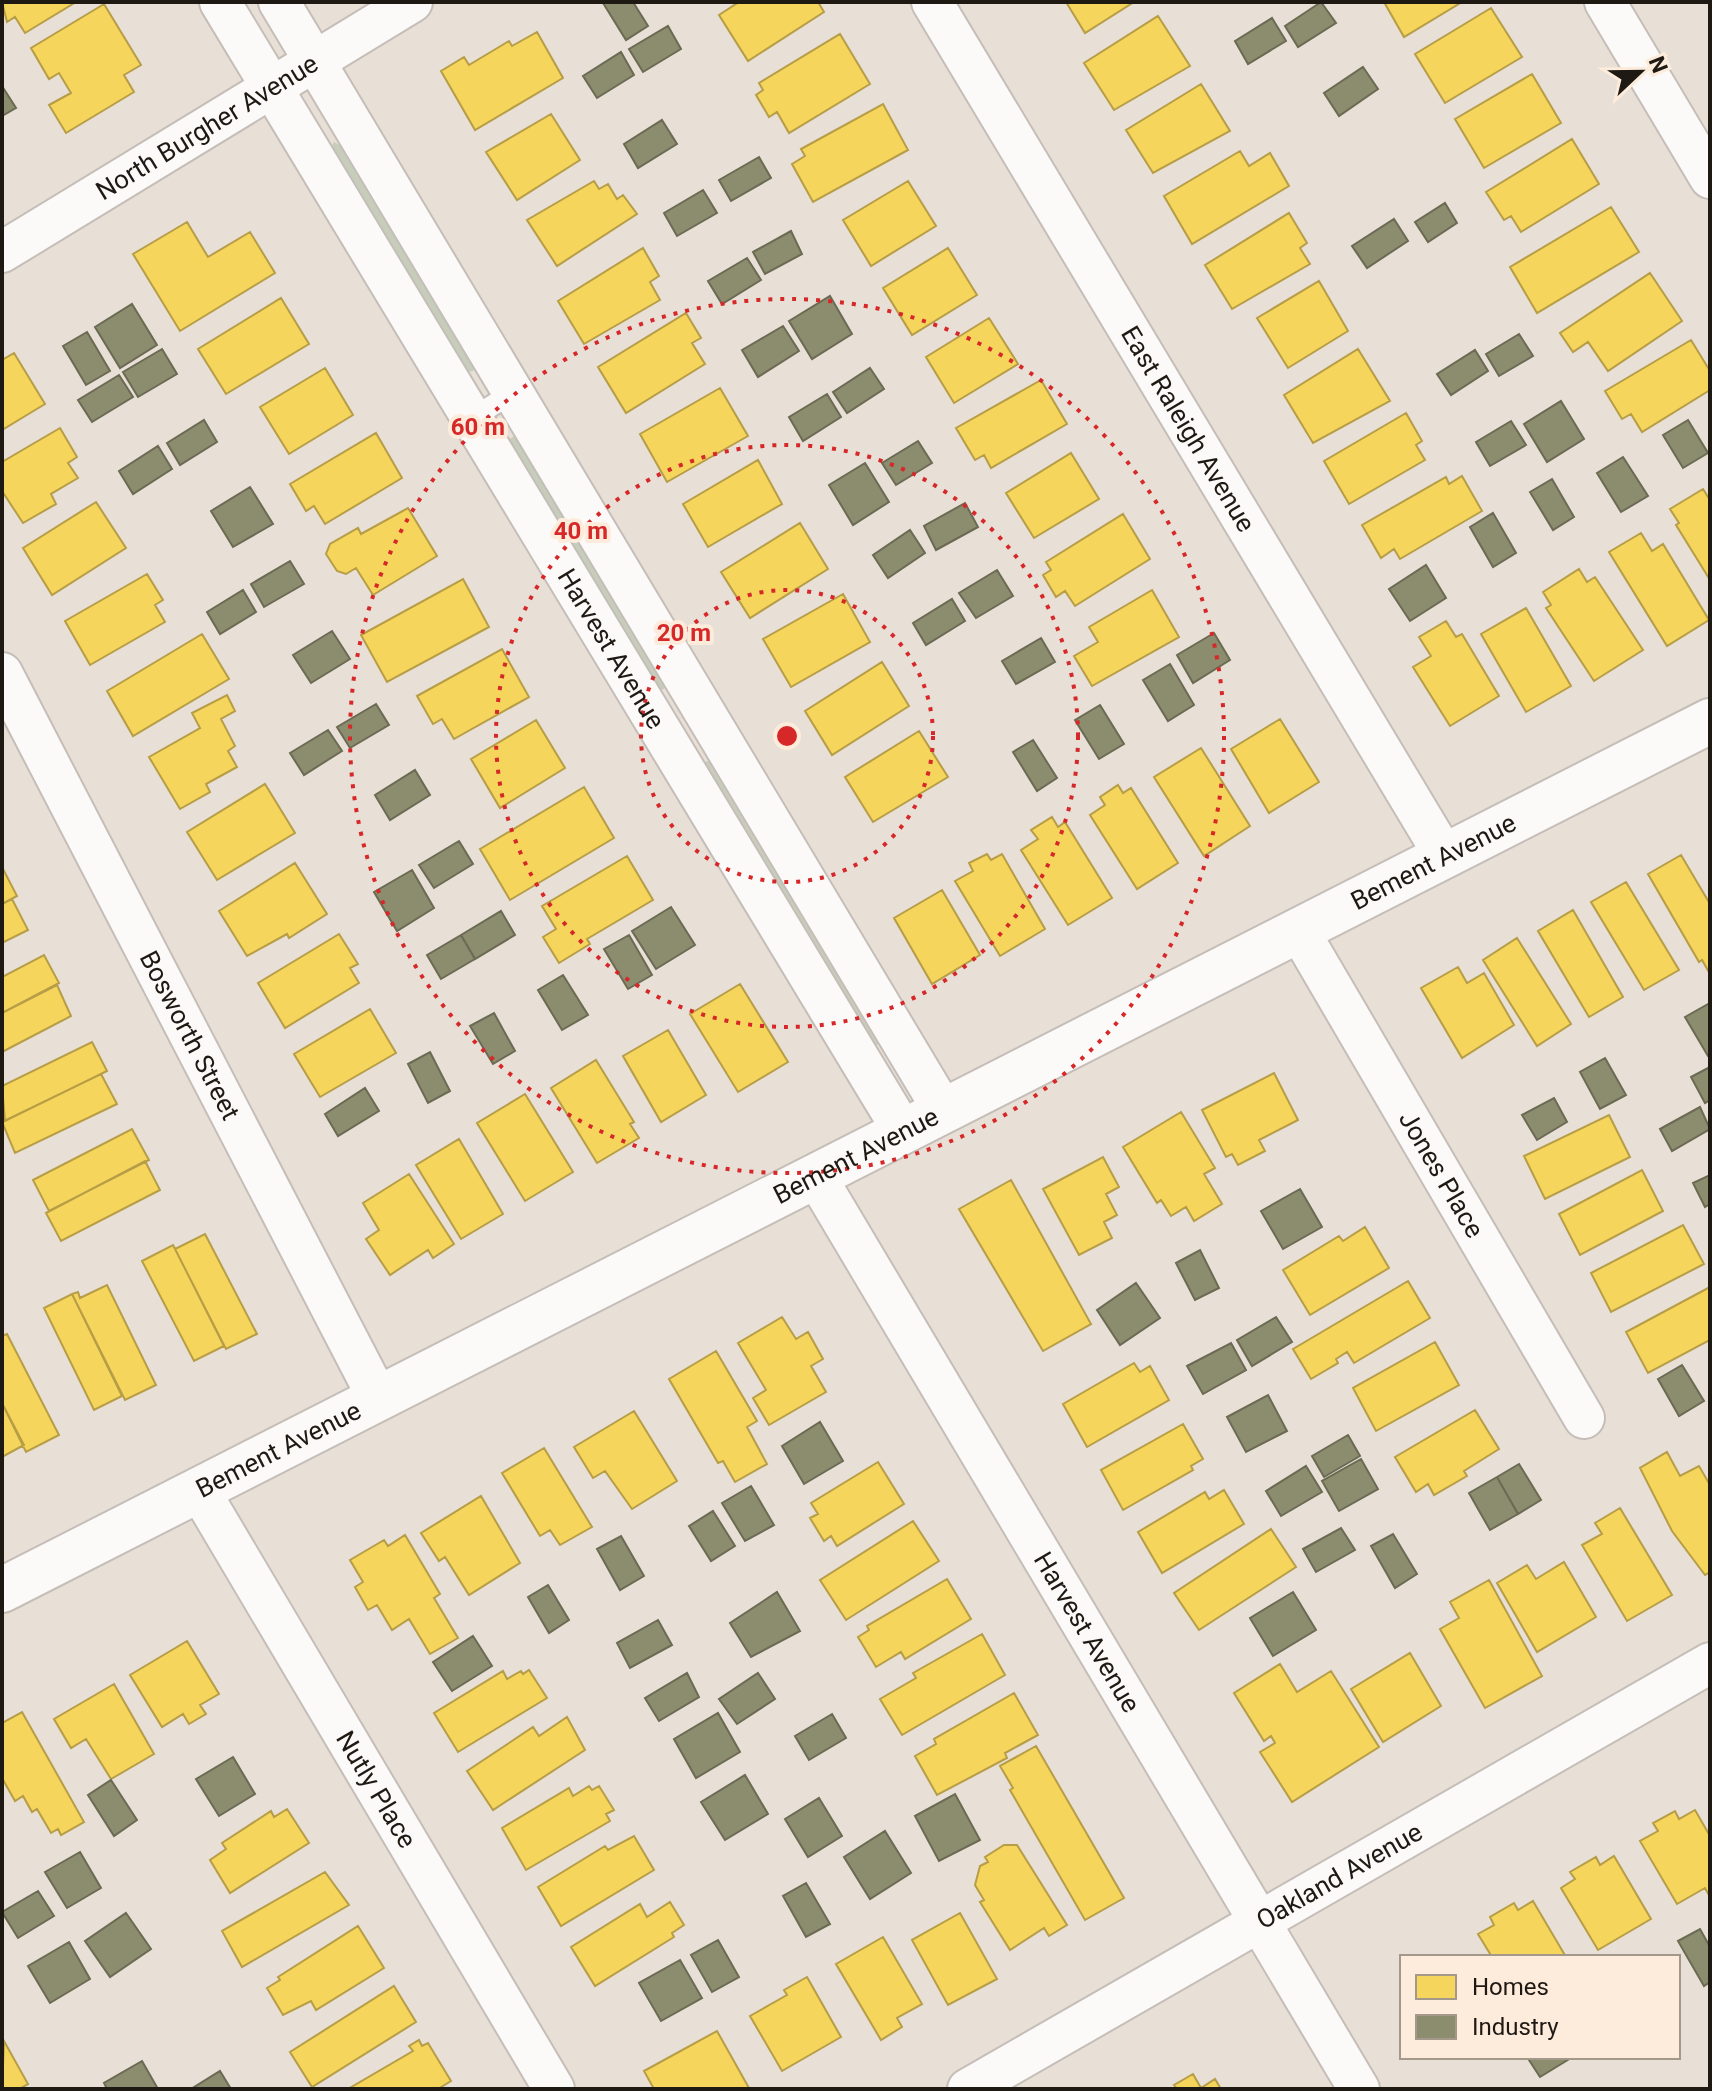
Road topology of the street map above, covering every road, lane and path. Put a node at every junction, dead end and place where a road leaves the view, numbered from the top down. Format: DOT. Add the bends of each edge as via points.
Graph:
graph roads {
  1 [pos="220,2"];
  2 [pos="279,2"];
  3 [pos="412,2"];
  4 [pos="932,2"];
  5 [pos="1605,2"];
  6 [pos="314,61"];
  7 [pos="271,87"];
  8 [pos="1710,178"];
  9 [pos="2,252"];
  10 [pos="512,393"];
  11 [pos="471,419"];
  12 [pos="2,673"];
  13 [pos="1710,721"];
  14 [pos="684,725"];
  15 [pos="1444,855"];
  16 [pos="1299,931"];
  17 [pos="943,1110"];
  18 [pos="903,1131"];
  19 [pos="815,1175"];
  20 [pos="378,1398"];
  21 [pos="1584,1418"];
  22 [pos="199,1490"];
  23 [pos="2,1590"];
  24 [pos="1710,1663"];
  25 [pos="1260,1922"];
  26 [pos="554,2089"];
  27 [pos="968,2089"];
  28 [pos="1359,2089"];
  1 -- 7 [label="street, Harvest Avenue"];
  2 -- 6 [label="street, Harvest Avenue"];
  3 -- 6 [label="street, North Burgher Avenue"];
  4 -- 15 [label="street, East Raleigh Avenue"];
  5 -- 8 [label="street"];
  6 -- 7 [label="street, North Burgher Avenue"];
  6 -- 10 [label="street, Harvest Avenue"];
  7 -- 9 [label="street, North Burgher Avenue"];
  7 -- 11 [label="street, Harvest Avenue"];
  10 -- 11 [label="lane"];
  10 -- 14 [label="street, Harvest Avenue"];
  11 -- 14 [label="street, Harvest Avenue"];
  12 -- 20 [label="street, Bosworth Street"];
  13 -- 15 [label="street, Bement Avenue"];
  14 -- 17 [label="street, Harvest Avenue"];
  14 -- 18 [label="street, Harvest Avenue"];
  15 -- 16 [label="street, Bement Avenue"];
  16 -- 17 [label="street, Bement Avenue"];
  16 -- 21 [label="street, Jones Place"];
  17 -- 18 [label="street, Bement Avenue"];
  18 -- 19 [label="street, Bement Avenue"];
  19 -- 20 [label="street, Bement Avenue"];
  19 -- 25 [label="street, Harvest Avenue"];
  20 -- 22 [label="street, Bement Avenue"];
  22 -- 23 [label="street, Bement Avenue"];
  22 -- 26 [label="street, Nutly Place"];
  24 -- 25 [label="street, Oakland Avenue"];
  25 -- 27 [label="street, Oakland Avenue"];
  25 -- 28 [label="street, Harvest Avenue"];
}
